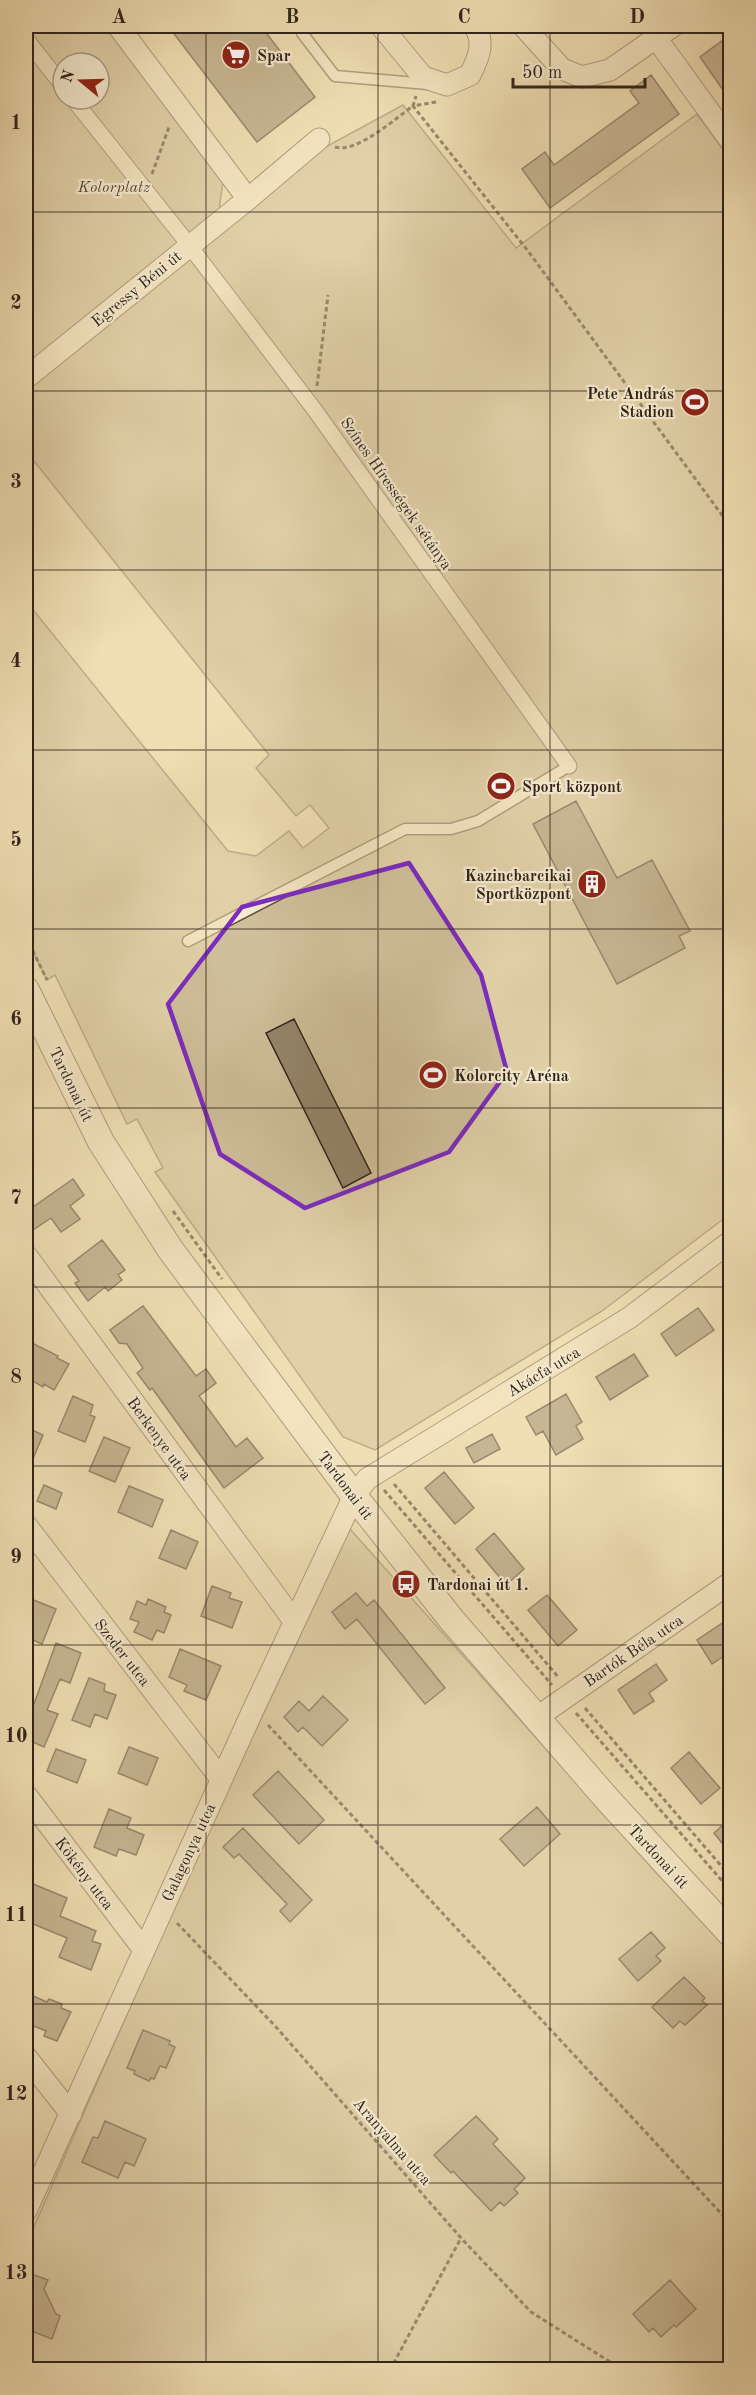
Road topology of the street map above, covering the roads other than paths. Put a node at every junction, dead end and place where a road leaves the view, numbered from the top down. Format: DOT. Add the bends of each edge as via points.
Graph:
graph roads {
  1 [pos="118,26"];
  2 [pos="301,26"];
  3 [pos="381,26"];
  4 [pos="474,26"];
  5 [pos="523,26"];
  6 [pos="665,32"];
  7 [pos="26,39"];
  8 [pos="51,71"];
  9 [pos="447,85"];
  10 [pos="83,111"];
  11 [pos="319,139"];
  12 [pos="730,140"];
  13 [pos="253,195"];
  14 [pos="189,245"];
  15 [pos="26,378"];
  16 [pos="569,766"];
  17 [pos="188,941"];
  18 [pos="36,985"];
  19 [pos="730,1242"];
  20 [pos="26,1255"];
  21 [pos="367,1481"];
  22 [pos="26,1525"];
  23 [pos="730,1583"];
  24 [pos="294,1621"];
  25 [pos="536,1718"];
  26 [pos="221,1779"];
  27 [pos="26,1795"];
  28 [pos="730,1933"];
  29 [pos="144,1950"];
  30 [pos="26,2057"];
  31 [pos="71,2114"];
  32 [pos="26,2211"];
  1 -- 13 [label="street"];
  2 -- 9 [label="lane" via="302,33 334,76"];
  3 -- 9 [label="street" via="423,77"];
  4 -- 9 [label="street" via="481,53 470,75"];
  5 -- 6 [label="street" via="562,69 582,77 610,70"];
  6 -- 12 [label="street"];
  7 -- 8 [label="street"];
  10 -- 14 [label="street, Színes Hírességek sétánya"];
  11 -- 13 [label="street, Egressy Béni út"];
  13 -- 14 [label="street, Egressy Béni út"];
  14 -- 15 [label="street, Egressy Béni út"];
  14 -- 16 [label="street, Színes Hírességek sétánya" via="314,409"];
  16 -- 17 [label="lane" via="478,822 452,829 405,829"];
  18 -- 21 [label="street, Tardonai út" via="101,1142 170,1249"];
  19 -- 21 [label="street, Akácfa utca" via="629,1318"];
  20 -- 24 [label="street, Berkenye utca"];
  21 -- 24 [label="street, Galagonya utca"];
  21 -- 25 [label="street, Tardonai út" via="451,1619"];
  22 -- 26 [label="street, Szeder utca"];
  23 -- 25 [label="street, Bartók Béla utca"];
  24 -- 26 [label="street, Galagonya utca"];
  25 -- 28 [label="street, Tardonai út"];
  26 -- 29 [label="street, Galagonya utca"];
  27 -- 29 [label="street, Kökény utca"];
  29 -- 31 [label="street, Galagonya utca"];
  30 -- 31 [label="street"];
  31 -- 32 [label="street, Galagonya utca"];
}
